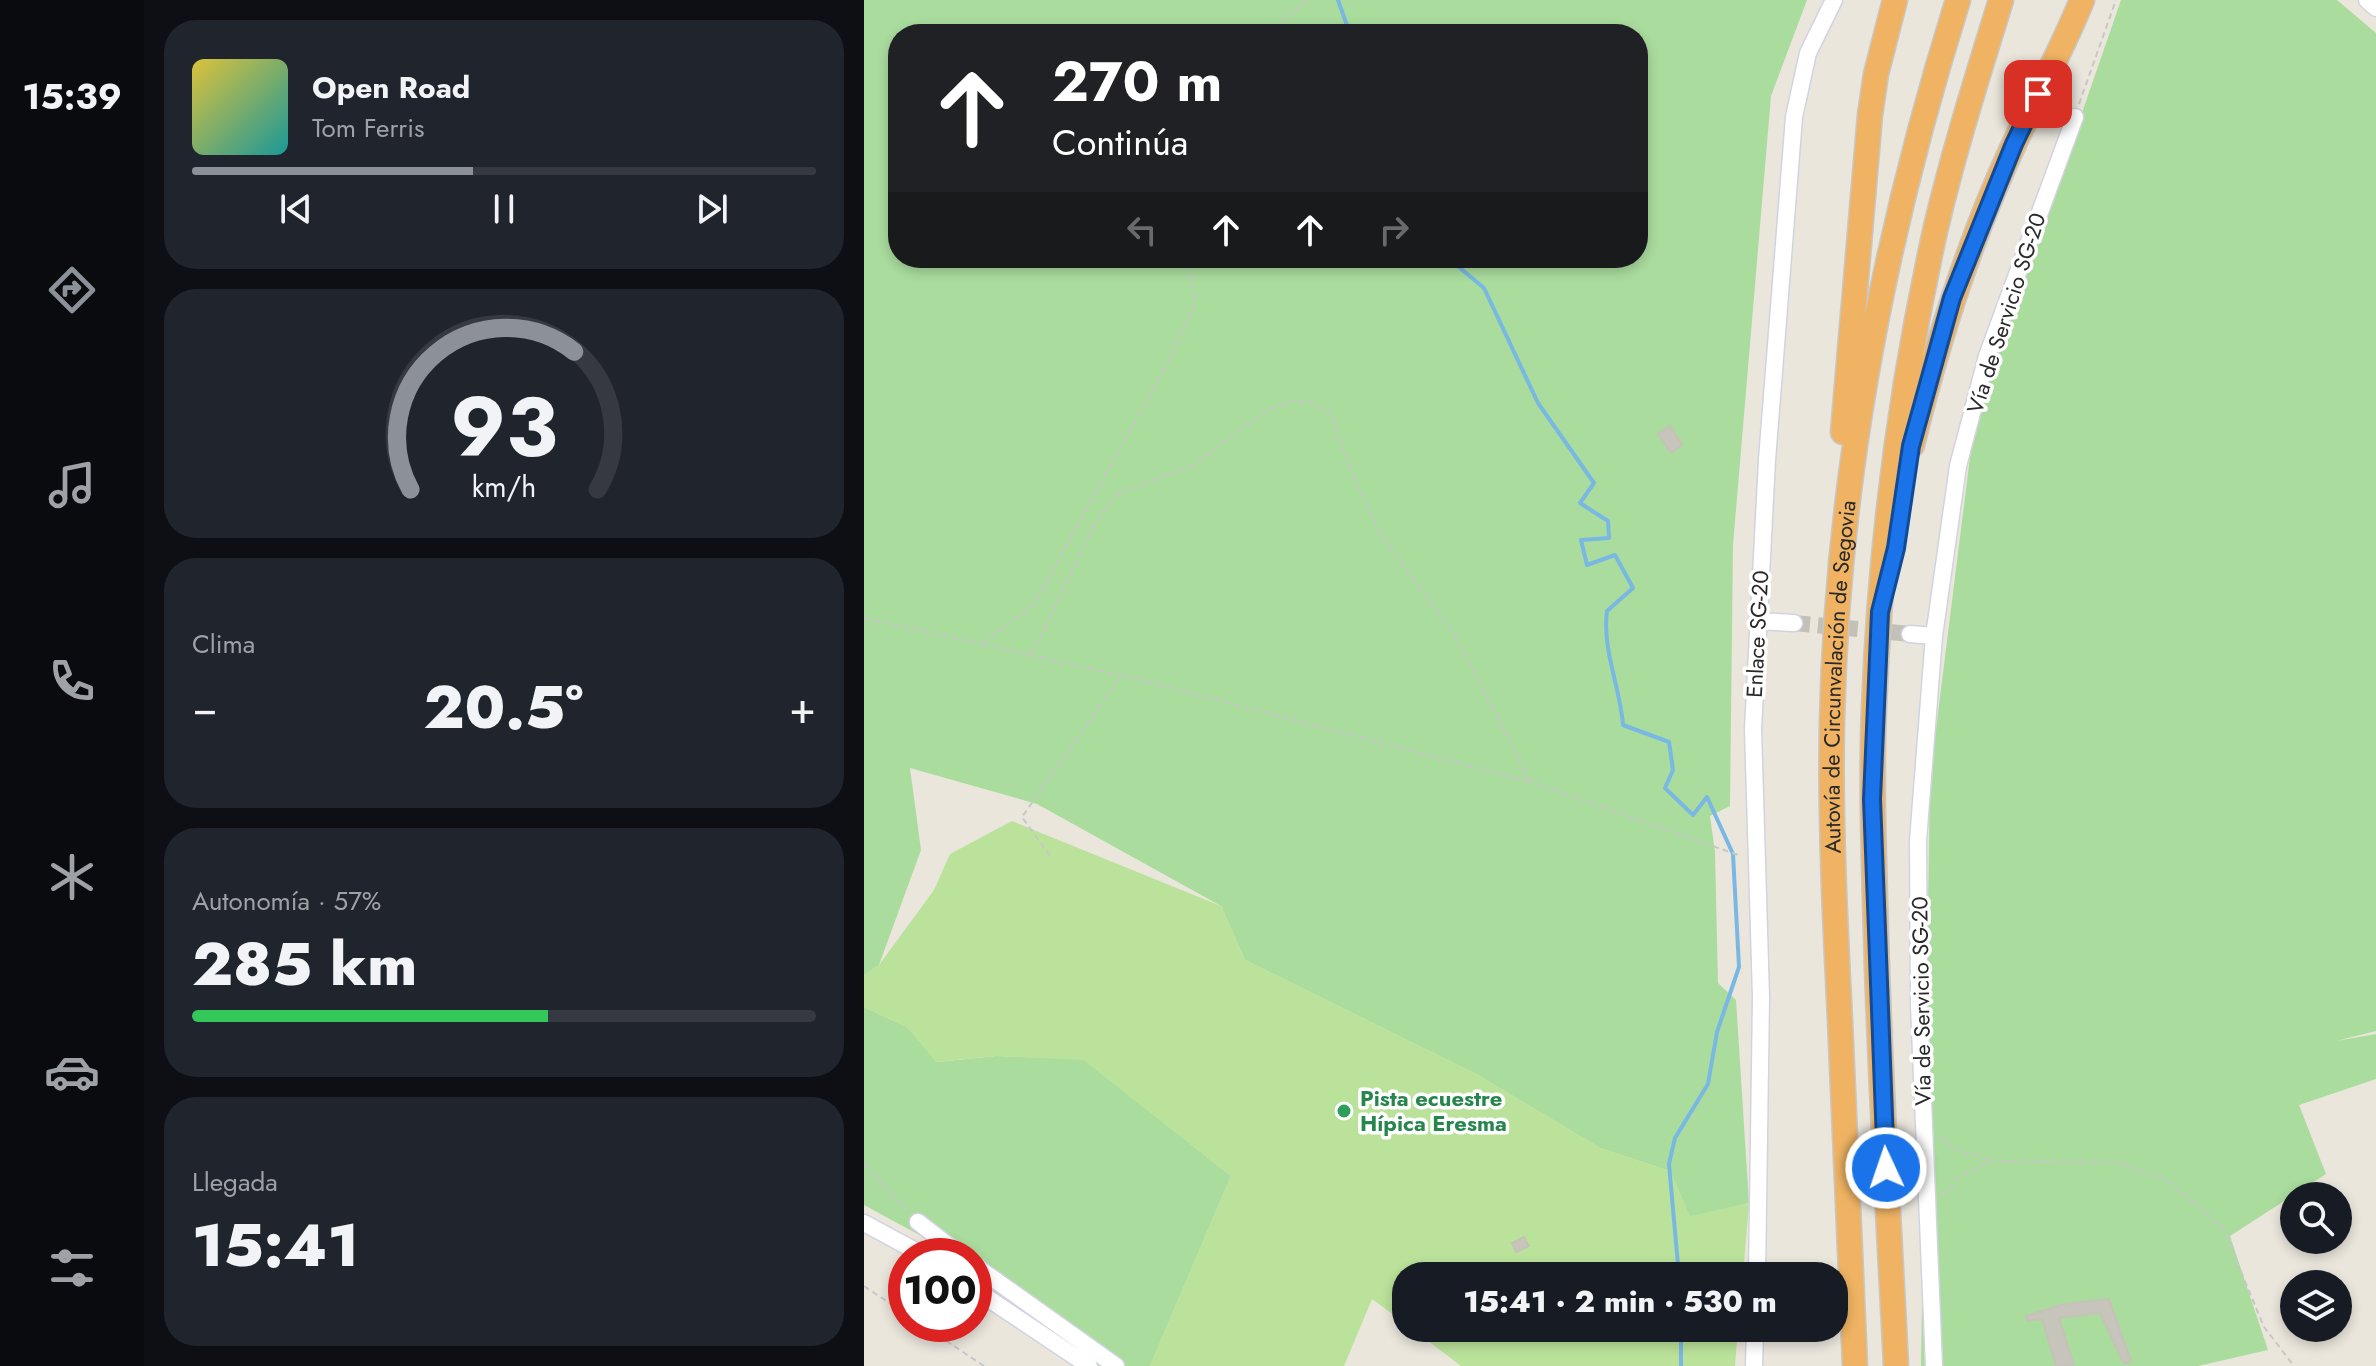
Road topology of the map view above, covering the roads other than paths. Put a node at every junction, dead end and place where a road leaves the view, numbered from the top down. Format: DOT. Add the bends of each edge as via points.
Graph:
graph roads {
  1 [pos="1834,0"];
  2 [pos="1895,0"];
  3 [pos="1958,0"];
  4 [pos="2001,0"];
  5 [pos="2082,0"];
  6 [pos="2367,0"];
  7 [pos="2376,8"];
  8 [pos="2075,117"];
  9 [pos="1839,590"];
  10 [pos="1880,612"];
  11 [pos="1757,621"];
  12 [pos="1794,623"];
  13 [pos="1910,634"];
  14 [pos="1934,636"];
  15 [pos="864,1223"];
  16 [pos="892,1238"];
  17 [pos="920,1238"];
  18 [pos="939,1238"];
  19 [pos="1757,1262"];
  20 [pos="992,1278"];
  21 [pos="992,1301"];
  22 [pos="1755,1342"];
  23 [pos="1089,1366"];
  24 [pos="1116,1366"];
  25 [pos="1754,1366"];
  26 [pos="1855,1366"];
  27 [pos="1896,1366"];
  28 [pos="1934,1366"];
  1 -- 11 [label="street, Enlace SG-20" via="1808,53 1794,117"];
  2 -- 9 [label="highway" via="1876,74 1865,167 1841,454"];
  3 -- 9 [label="highway, Autovía de Circunvalación de Segovia" via="1898,210 1876,310"];
  4 -- 10 [label="highway, Autovía de Circunvalación de Segovia" via="1937,224 1916,326 1892,478"];
  5 -- 10 [label="highway" via="2014,144 1952,298 1911,446"];
  6 -- 7 [label="street"];
  8 -- 14 [label="street, Vía de Servicio SG-20" via="1984,370 1958,466"];
  9 -- 26 [label="highway, Autovía de Circunvalación de Segovia" via="1832,719 1833,902"];
  10 -- 27 [label="highway, Autovía de Circunvalación de Segovia" via="1872,799"];
  11 -- 12 [label="street"];
  11 -- 19 [label="street, Enlace SG-20" via="1753,729 1761,997"];
  13 -- 14 [label="street"];
  14 -- 28 [label="street, Vía de Servicio SG-20" via="1918,841"];
  15 -- 16 [label="street"];
  17 -- 18 [label="street" via="918,1222"];
  20 -- 24 [label="street"];
  21 -- 23 [label="street"];
  22 -- 25 [label="street"];
}
